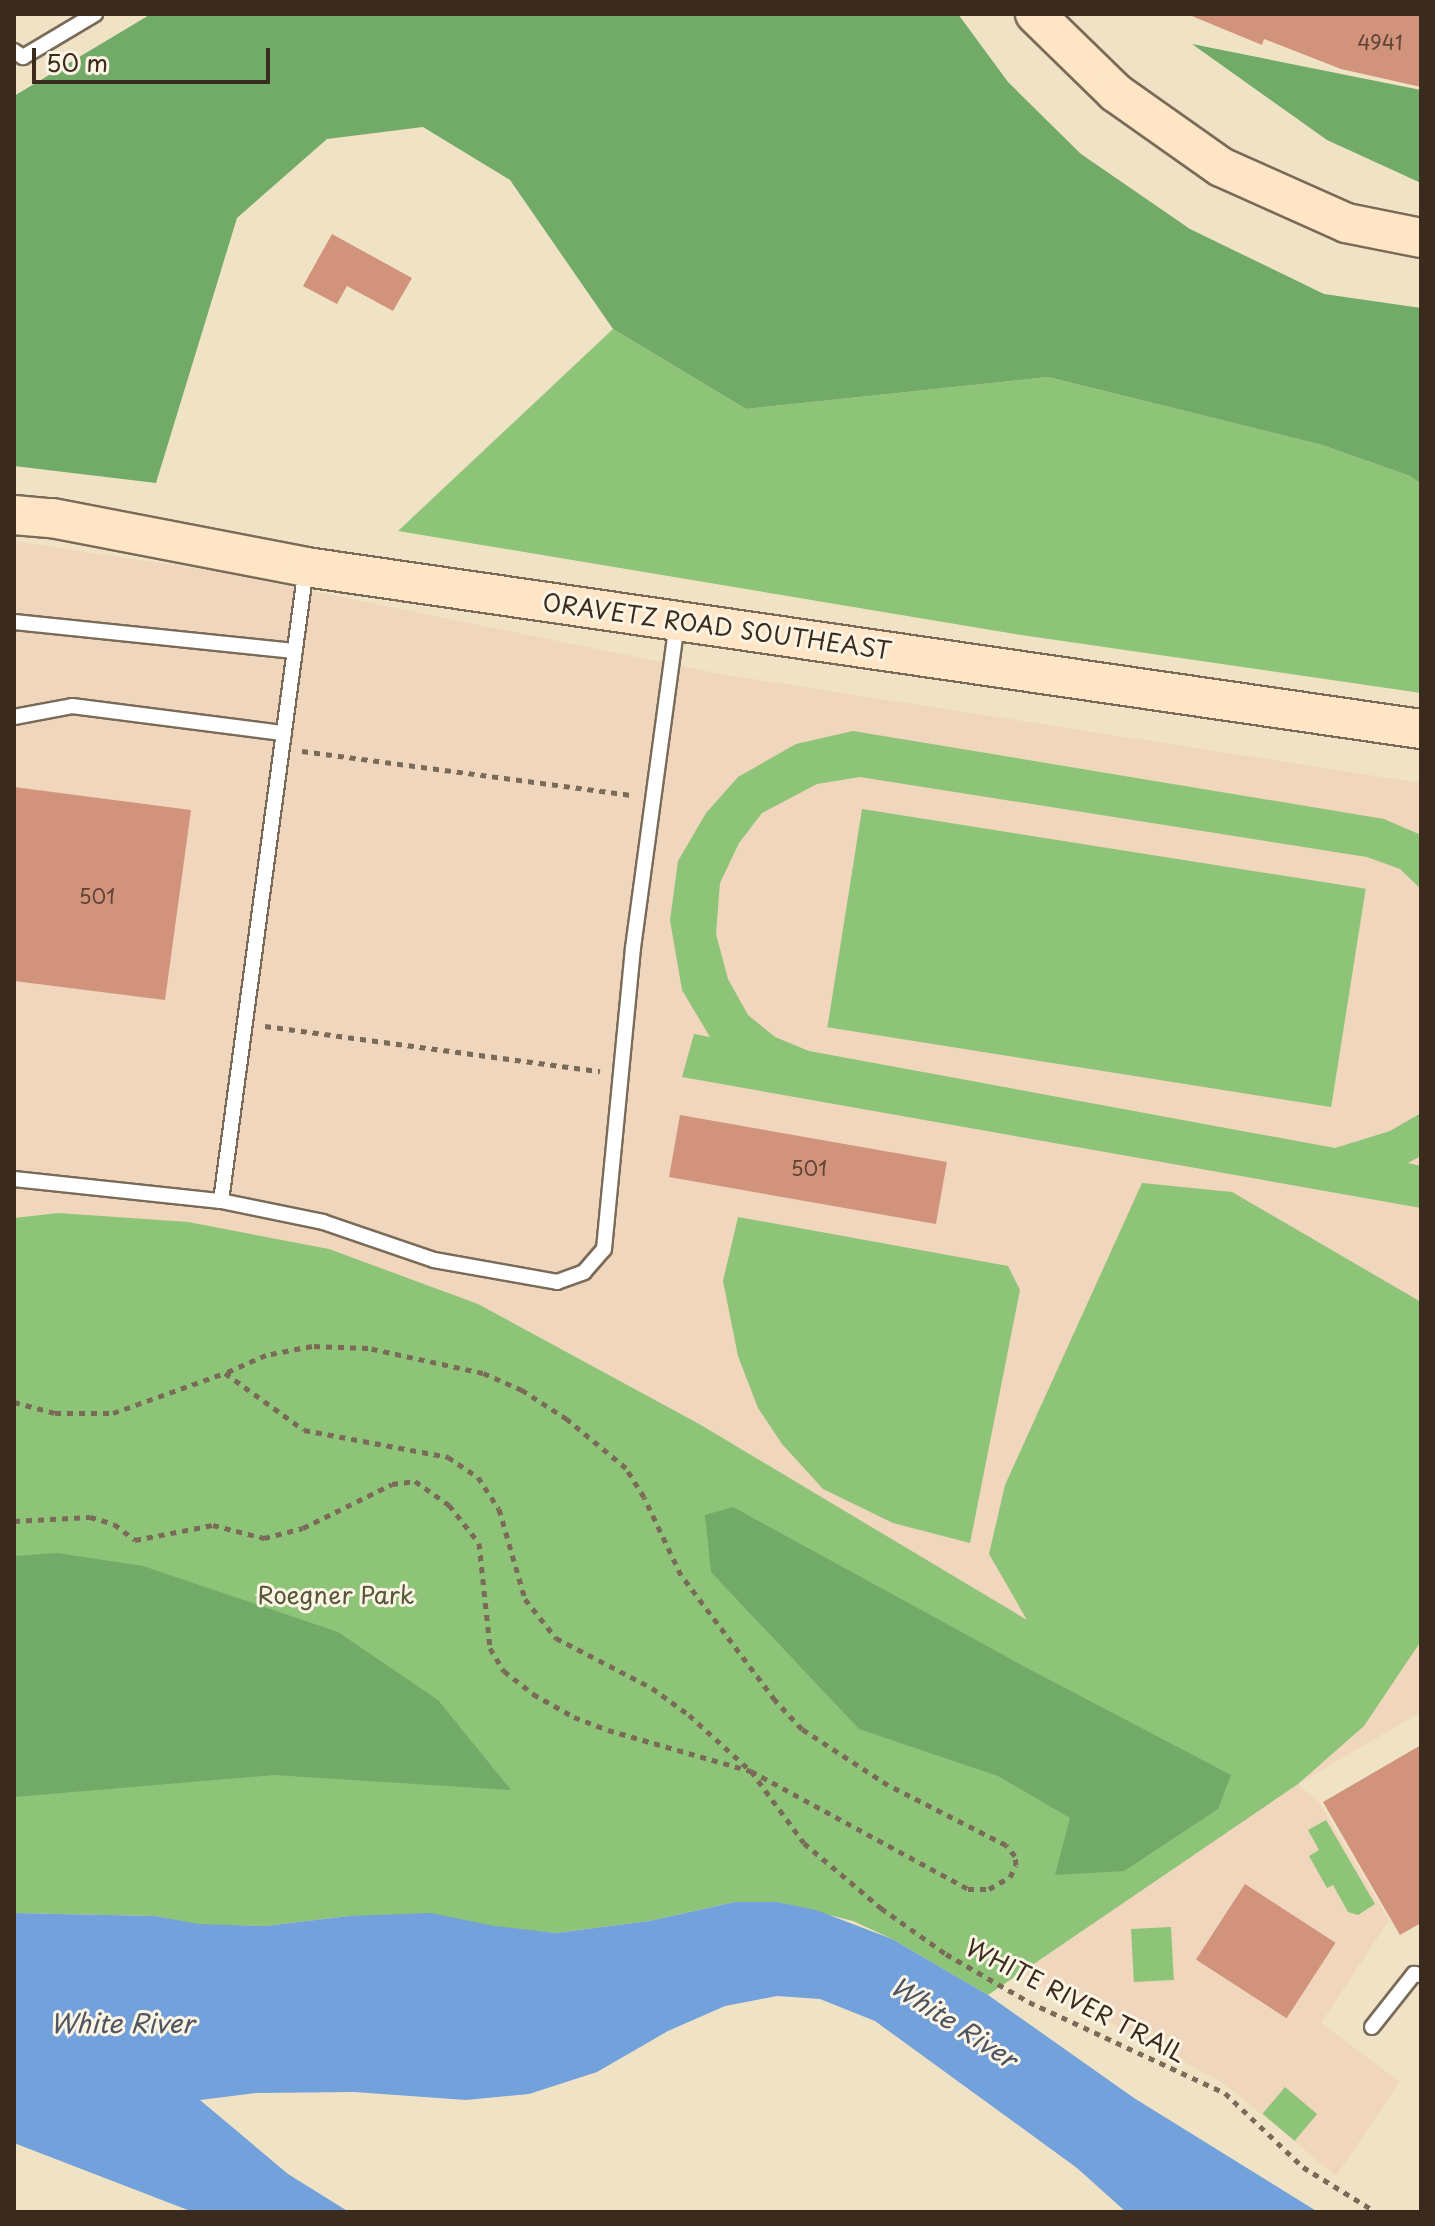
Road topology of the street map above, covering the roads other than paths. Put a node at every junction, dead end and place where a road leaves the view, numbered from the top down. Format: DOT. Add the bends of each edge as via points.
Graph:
graph roads {
  1 [pos="95,14"];
  2 [pos="1035,14"];
  3 [pos="14,51"];
  4 [pos="1421,238"];
  5 [pos="14,515"];
  6 [pos="306,567"];
  7 [pos="678,620"];
  8 [pos="14,622"];
  9 [pos="295,651"];
  10 [pos="14,717"];
  11 [pos="1421,729"];
  12 [pos="284,733"];
  13 [pos="14,1179"];
  14 [pos="221,1201"];
  15 [pos="1421,1975"];
  16 [pos="1372,2027"];
  1 -- 3 [label="lane" via="23,57"];
  2 -- 4 [label="street" via="1116,93 1221,167 1346,223"];
  5 -- 6 [label="street, ORAVETZ ROAD SOUTHEAST"];
  6 -- 7 [label="street, ORAVETZ ROAD SOUTHEAST"];
  6 -- 9 [label="lane"];
  7 -- 11 [label="street, ORAVETZ ROAD SOUTHEAST"];
  7 -- 14 [label="lane" via="633,948 604,1249 584,1272 557,1282 434,1260 323,1222"];
  8 -- 9 [label="lane"];
  9 -- 12 [label="lane"];
  10 -- 12 [label="lane" via="72,706"];
  12 -- 14 [label="lane"];
  13 -- 14 [label="lane"];
  15 -- 16 [label="lane" via="1414,1974"];
}
